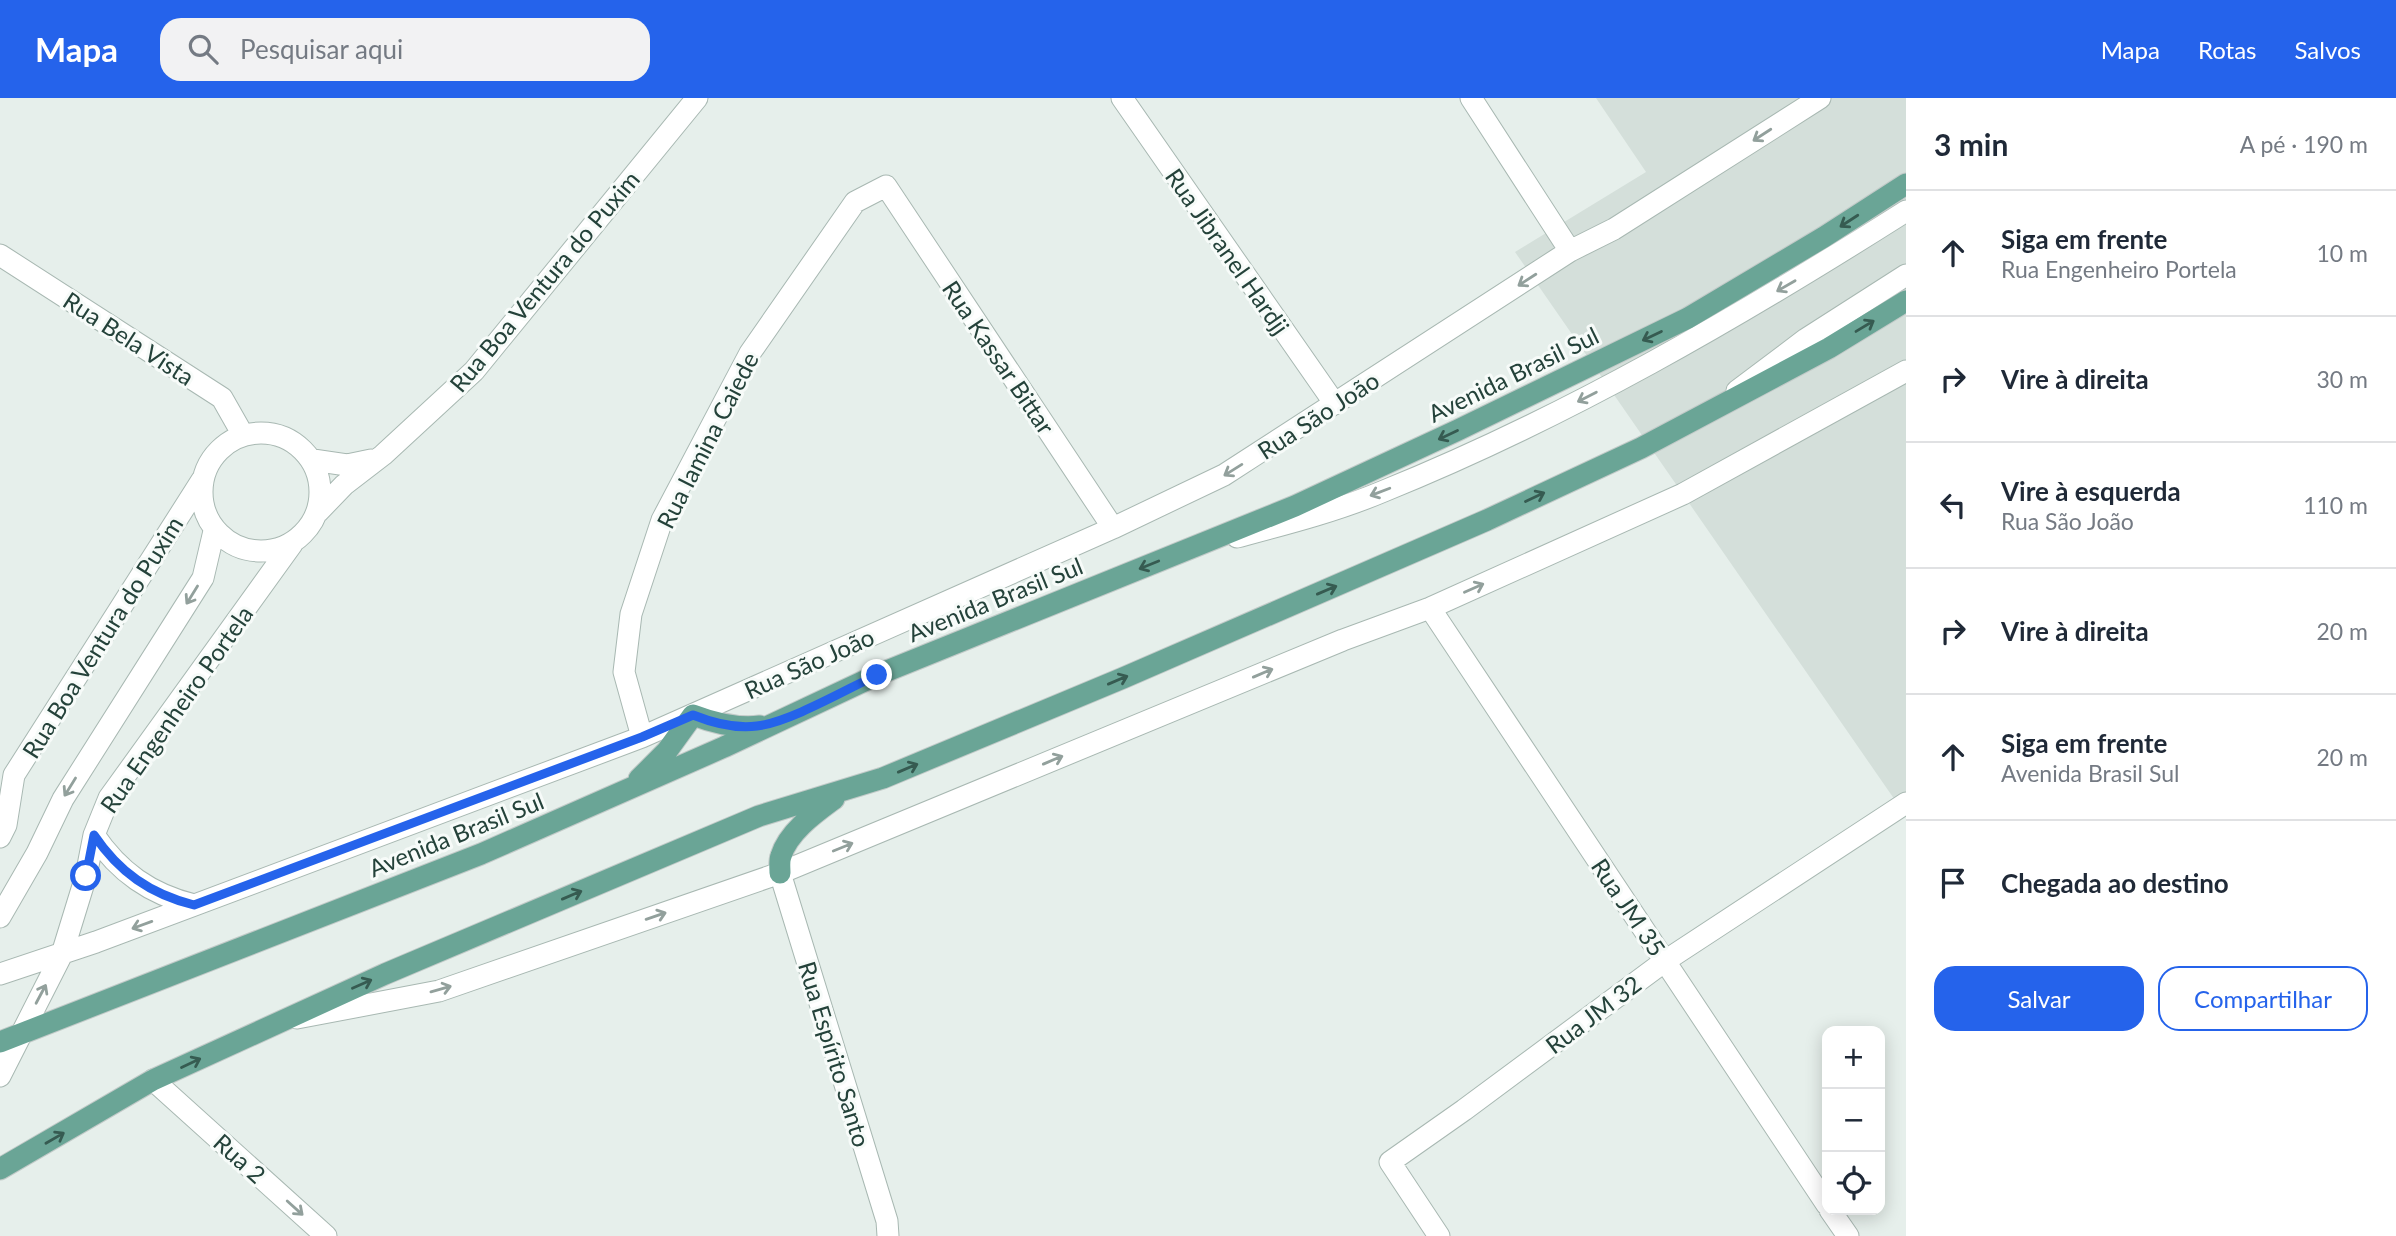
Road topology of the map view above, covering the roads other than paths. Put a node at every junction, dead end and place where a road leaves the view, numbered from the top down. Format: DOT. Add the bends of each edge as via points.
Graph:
graph roads {
  1 [pos="698,98"];
  2 [pos="1122,98"];
  3 [pos="1471,98"];
  4 [pos="1820,98"];
  5 [pos="1906,184"];
  6 [pos="886,186"];
  7 [pos="1906,212"];
  8 [pos="1570,251"];
  9 [pos="0,255"];
  10 [pos="1906,275"];
  11 [pos="1906,301"];
  12 [pos="1906,371"];
  13 [pos="1335,404"];
  14 [pos="1719,405"];
  15 [pos="243,435"];
  16 [pos="383,455"];
  17 [pos="313,460"];
  18 [pos="202,480"];
  19 [pos="318,512"];
  20 [pos="1113,528"];
  21 [pos="214,531"];
  22 [pos="292,544"];
  23 [pos="1187,549"];
  24 [pos="1430,608"];
  25 [pos="693,715"];
  26 [pos="777,722"];
  27 [pos="642,737"];
  28 [pos="7,771"];
  29 [pos="844,791"];
  30 [pos="624,792"];
  31 [pos="1906,803"];
  32 [pos="94,835"];
  33 [pos="0,837"];
  34 [pos="780,873"];
  35 [pos="194,905"];
  36 [pos="0,917"];
  37 [pos="62,954"];
  38 [pos="1665,961"];
  39 [pos="0,974"];
  40 [pos="278,1022"];
  41 [pos="20,1034"];
  42 [pos="0,1042"];
  43 [pos="0,1076"];
  44 [pos="153,1080"];
  45 [pos="0,1169"];
  46 [pos="1822,1197"];
  47 [pos="1833,1215"];
  48 [pos="326,1236"];
  49 [pos="888,1236"];
  50 [pos="1439,1236"];
  51 [pos="1847,1236"];
  1 -- 16 [label="street, Rua Boa Ventura do Puxim" via="474,371"];
  2 -- 13 [label="street, Rua Jibranel Hardjj"];
  3 -- 8 [label="street"];
  4 -- 8 [label="street, Rua São João, one-way" via="1614,229"];
  5 -- 23 [label="main road, Avenida Brasil Sul, one-way" via="1688,318 1420,448"];
  6 -- 20 [label="street, Rua Kassar Bittar"];
  6 -- 27 [label="street, Rua Iamina Caiede" via="855,202 750,353 662,520 631,614 624,673"];
  7 -- 23 [label="street, one-way" via="1706,333 1489,445 1382,492"];
  8 -- 13 [label="street, Rua São João, one-way"];
  9 -- 15 [label="street, Rua Bela Vista" via="222,398"];
  10 -- 14 [label="street" via="1806,340"];
  14 -- 11 [label="main road, one-way" via="1829,348"];
  24 -- 12 [label="street, one-way" via="1684,494"];
  13 -- 20 [label="street, Rua São João, one-way" via="1224,475"];
  29 -- 14 [label="main road, one-way" via="1123,678 1439,541 1641,448"];
  15 -- 17 [label="street" via="270,432 282,436 295,441"];
  15 -- 18 [label="street" via="217,453"];
  16 -- 17 [label="street, Rua Boa Ventura do Puxim" via="347,465"];
  16 -- 19 [label="street, Rua Boa Ventura do Puxim"];
  17 -- 19 [label="street" via="320,484"];
  18 -- 21 [label="street" via="202,507"];
  18 -- 28 [label="street, Rua Boa Ventura do Puxim"];
  19 -- 22 [label="street" via="308,530"];
  20 -- 25 [label="street, Rua São João"];
  21 -- 22 [label="street" via="236,548 249,551 262,553"];
  21 -- 36 [label="street, Rua Engenheiro Portela, one-way" via="203,578 63,800"];
  22 -- 32 [label="street, Rua Engenheiro Portela" via="109,798"];
  23 -- 26 [label="main road, Avenida Brasil Sul, one-way" via="877,675"];
  34 -- 24 [label="street, one-way"];
  24 -- 38 [label="street, Rua JM 35"];
  25 -- 26 [label="main road" via="734,726"];
  25 -- 27 [label="street, Rua São João"];
  25 -- 30 [label="main road" via="667,751"];
  26 -- 30 [label="main road, Avenida Brasil Sul"];
  27 -- 35 [label="street, Rua São João"];
  28 -- 33 [label="street, Rua Boa Ventura do Puxim" via="6,825"];
  29 -- 34 [label="main road" via="793,836 781,856"];
  40 -- 29 [label="main road, one-way" via="759,816"];
  30 -- 41 [label="main road, Avenida Brasil Sul" via="469,859"];
  31 -- 38 [label="street, Rua JM 32"];
  32 -- 35 [label="street" via="122,870 141,884"];
  32 -- 37 [label="street, Rua Engenheiro Portela"];
  40 -- 34 [label="street, one-way" via="439,991"];
  34 -- 49 [label="street, Rua Espírito Santo"];
  35 -- 37 [label="street, Rua São João, one-way"];
  37 -- 39 [label="street, Rua São João"];
  41 -- 37 [label="street, Rua Engenheiro Portela, one-way"];
  38 -- 46 [label="street, Rua JM 35"];
  38 -- 50 [label="street, Rua JM 32" via="1390,1162"];
  44 -- 40 [label="main road, one-way"];
  41 -- 42 [label="main road, Avenida Brasil Sul"];
  41 -- 43 [label="street, Rua Engenheiro Portela"];
  45 -- 44 [label="main road, one-way"];
  44 -- 48 [label="street, Rua 2, one-way"];
  47 -- 51 [label="street"];
}
